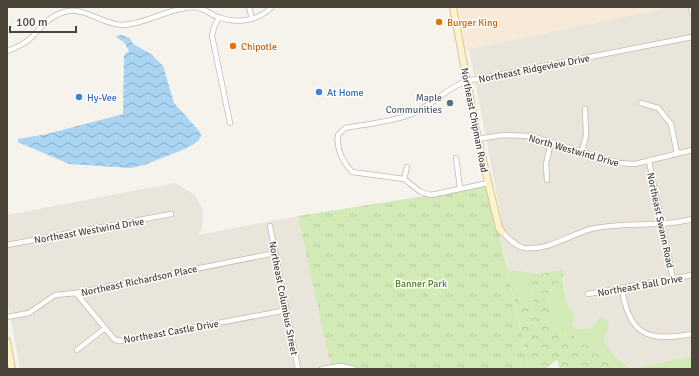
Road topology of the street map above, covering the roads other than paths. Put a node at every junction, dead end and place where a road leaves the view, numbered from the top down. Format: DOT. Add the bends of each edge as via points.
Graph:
graph roads {
  1 [pos="249,7"];
  2 [pos="272,7"];
  3 [pos="453,7"];
  4 [pos="691,7"];
  5 [pos="692,12"];
  6 [pos="219,17"];
  7 [pos="252,19"];
  8 [pos="692,37"];
  9 [pos="7,51"];
  10 [pos="467,81"];
  11 [pos="641,104"];
  12 [pos="585,109"];
  13 [pos="230,123"];
  14 [pos="478,138"];
  15 [pos="551,142"];
  16 [pos="692,150"];
  17 [pos="582,152"];
  18 [pos="677,154"];
  19 [pos="456,158"];
  20 [pos="649,161"];
  21 [pos="406,167"];
  22 [pos="404,179"];
  23 [pos="547,180"];
  24 [pos="488,183"];
  25 [pos="460,188"];
  26 [pos="171,214"];
  27 [pos="692,219"];
  28 [pos="662,224"];
  29 [pos="270,226"];
  30 [pos="502,232"];
  31 [pos="7,245"];
  32 [pos="275,253"];
  33 [pos="692,276"];
  34 [pos="673,279"];
  35 [pos="622,289"];
  36 [pos="76,293"];
  37 [pos="588,294"];
  38 [pos="287,310"];
  39 [pos="7,318"];
  40 [pos="105,328"];
  41 [pos="692,334"];
  42 [pos="7,341"];
  43 [pos="77,350"];
  44 [pos="12,369"];
  45 [pos="298,369"];
  46 [pos="322,369"];
  47 [pos="354,369"];
  1 -- 7 [label="street"];
  2 -- 7 [label="street" via="266,14"];
  3 -- 10 [label="street, Northeast Chipman Road"];
  4 -- 5 [label="street"];
  6 -- 7 [label="street"];
  6 -- 9 [label="street" via="207,10 179,8 132,24 120,25 73,10 52,16 27,41"];
  6 -- 13 [label="street" via="212,36"];
  8 -- 10 [label="street, Northeast Ridgeview Drive"];
  10 -- 14 [label="street, Northeast Chipman Road"];
  10 -- 22 [label="street, Northeast Ridgeview Drive" via="457,84 411,114 345,128 338,135 343,163 352,172"];
  11 -- 18 [label="street" via="658,108 671,124"];
  12 -- 17 [label="street" via="586,136"];
  14 -- 15 [label="street, North Westwind Drive" via="503,135 530,136"];
  14 -- 24 [label="street, Northeast Chipman Road"];
  15 -- 17 [label="street, North Westwind Drive"];
  15 -- 23 [label="street" via="546,164"];
  16 -- 18 [label="street, North Westwind Drive"];
  17 -- 20 [label="street, North Westwind Drive" via="619,163"];
  18 -- 20 [label="street, North Westwind Drive"];
  19 -- 25 [label="street"];
  20 -- 28 [label="street, Northeast Swann Road"];
  21 -- 22 [label="street"];
  22 -- 25 [label="street" via="421,192 431,195"];
  24 -- 25 [label="street"];
  24 -- 30 [label="street, Northeast Chipman Road"];
  26 -- 31 [label="street, Northeast Westwind Drive"];
  27 -- 28 [label="street"];
  28 -- 30 [label="street" via="610,226 535,248 522,248 510,241"];
  28 -- 34 [label="street, Northeast Swann Road"];
  29 -- 32 [label="street, Northeast Columbus Street"];
  32 -- 36 [label="street, Northeast Richardson Place"];
  32 -- 38 [label="street, Northeast Columbus Street"];
  33 -- 34 [label="street, Northeast Ball Drive"];
  34 -- 35 [label="street, Northeast Ball Drive"];
  35 -- 37 [label="street, Northeast Ball Drive"];
  35 -- 41 [label="street" via="626,309 645,334 660,337"];
  36 -- 39 [label="street, Northeast Richardson Place" via="55,295 29,313"];
  36 -- 40 [label="street, Northeast Castle Drive"];
  38 -- 40 [label="street, Northeast Castle Drive" via="122,341 115,340"];
  38 -- 45 [label="street, Northeast Columbus Street"];
  40 -- 43 [label="street"];
  42 -- 44 [label="street"];
  46 -- 47 [label="street" via="340,366"];
}
